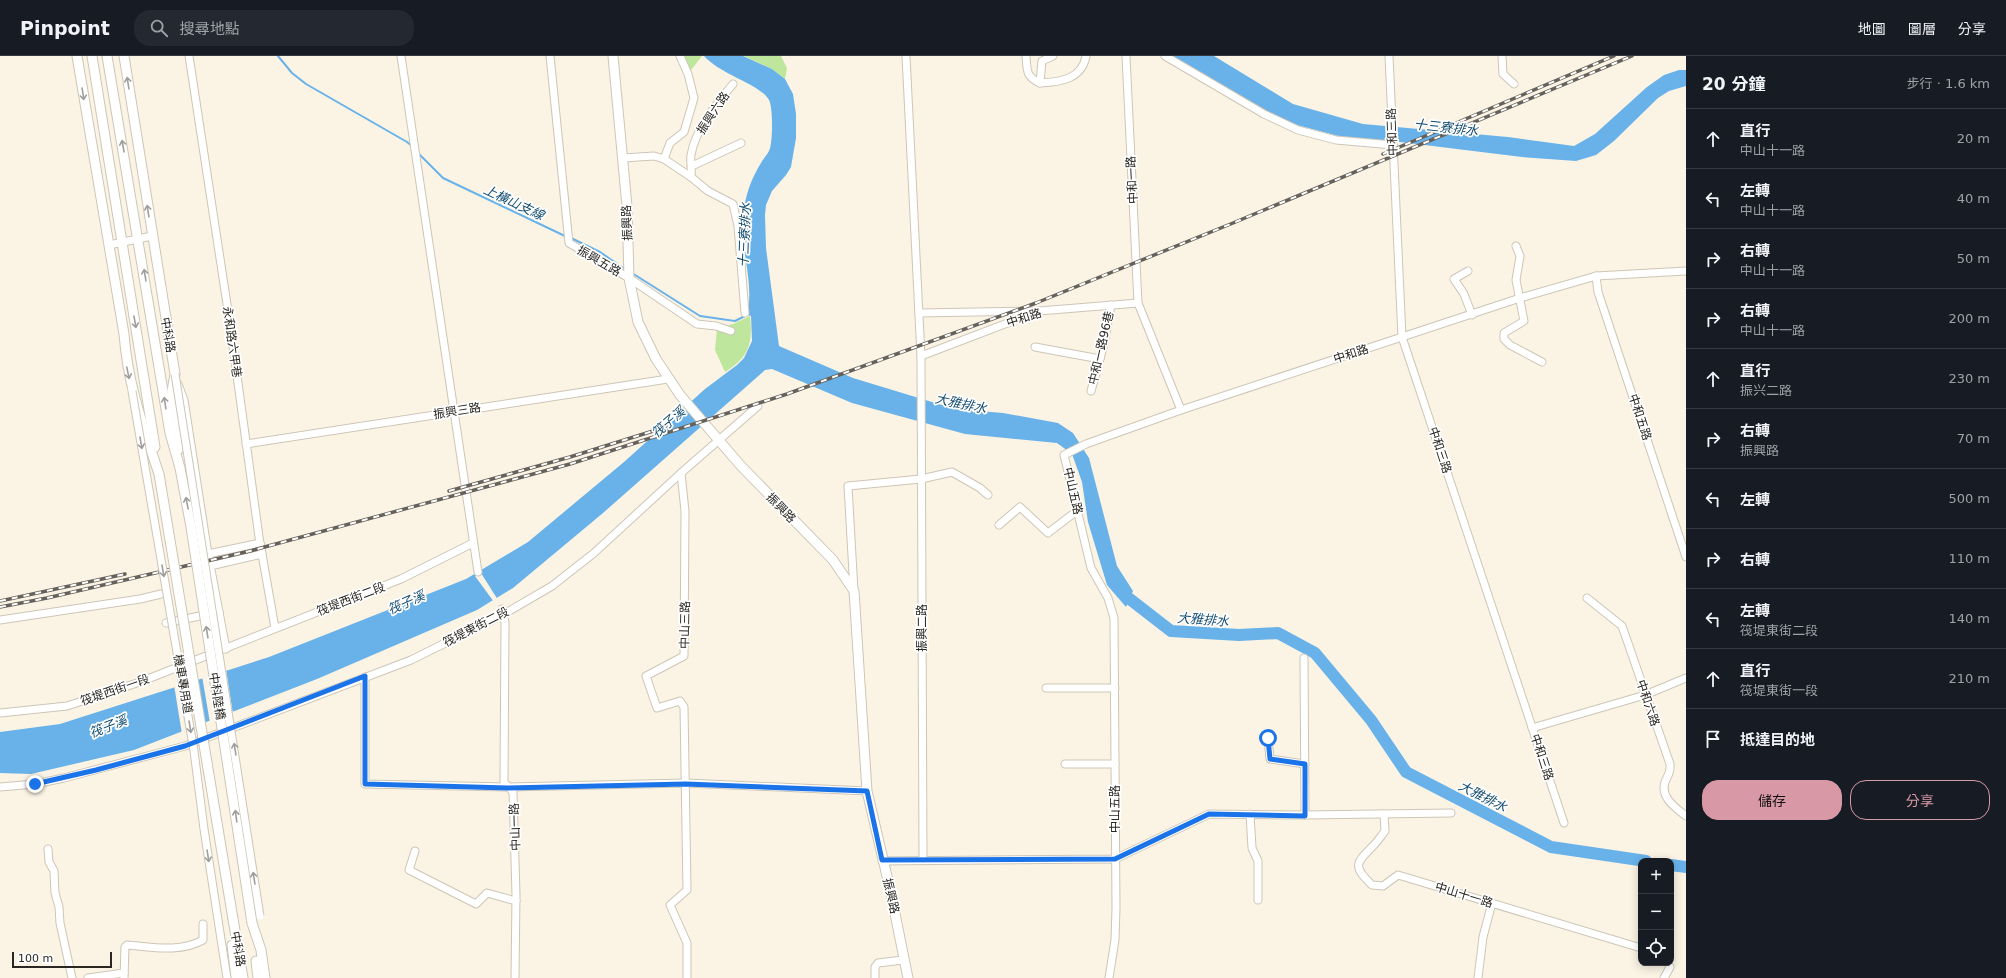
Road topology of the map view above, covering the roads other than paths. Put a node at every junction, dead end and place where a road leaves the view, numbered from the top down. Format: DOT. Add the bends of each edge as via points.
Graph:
graph roads {
  1 [pos="77,56"];
  2 [pos="92,56"];
  3 [pos="107,56"];
  4 [pos="124,56"];
  5 [pos="189,56"];
  6 [pos="401,56"];
  7 [pos="550,56"];
  8 [pos="613,56"];
  9 [pos="680,56"];
  10 [pos="906,56"];
  11 [pos="1026,56"];
  12 [pos="1053,56"];
  13 [pos="1086,56"];
  14 [pos="1126,56"];
  15 [pos="1165,56"];
  16 [pos="1502,56"];
  17 [pos="1389,59"];
  18 [pos="1040,83"];
  19 [pos="733,84"];
  20 [pos="1514,84"];
  21 [pos="741,143"];
  22 [pos="1393,144"];
  23 [pos="623,158"];
  24 [pos="664,159"];
  25 [pos="692,166"];
  26 [pos="691,177"];
  27 [pos="152,236"];
  28 [pos="139,239"];
  29 [pos="122,242"];
  30 [pos="109,245"];
  31 [pos="1516,246"];
  32 [pos="1468,271"];
  33 [pos="1686,271"];
  34 [pos="1596,276"];
  35 [pos="629,278"];
  36 [pos="1520,298"];
  37 [pos="1138,303"];
  38 [pos="1111,305"];
  39 [pos="1039,311"];
  40 [pos="745,313"];
  41 [pos="919,313"];
  42 [pos="1472,314"];
  43 [pos="731,331"];
  44 [pos="1402,337"];
  45 [pos="1035,347"];
  46 [pos="920,356"];
  47 [pos="1100,359"];
  48 [pos="1542,362"];
  49 [pos="175,374"];
  50 [pos="668,379"];
  51 [pos="132,391"];
  52 [pos="1091,391"];
  53 [pos="758,406"];
  54 [pos="1181,410"];
  55 [pos="455,412"];
  56 [pos="718,440"];
  57 [pos="246,444"];
  58 [pos="1064,455"];
  59 [pos="180,468"];
  60 [pos="681,473"];
  61 [pos="159,474"];
  62 [pos="921,479"];
  63 [pos="988,495"];
  64 [pos="1078,510"];
  65 [pos="998,526"];
  66 [pos="260,543"];
  67 [pos="473,543"];
  68 [pos="208,554"];
  69 [pos="262,554"];
  70 [pos="1686,557"];
  71 [pos="210,566"];
  72 [pos="478,572"];
  73 [pos="854,591"];
  74 [pos="161,594"];
  75 [pos="1587,598"];
  76 [pos="219,612"];
  77 [pos="503,612"];
  78 [pos="0,620"];
  79 [pos="166,623"];
  80 [pos="275,628"];
  81 [pos="226,649"];
  82 [pos="1304,658"];
  83 [pos="365,676"];
  84 [pos="1686,678"];
  85 [pos="1046,688"];
  86 [pos="1115,688"];
  87 [pos="1645,695"];
  88 [pos="0,713"];
  89 [pos="1532,728"];
  90 [pos="1268,738"];
  91 [pos="1065,764"];
  92 [pos="1115,764"];
  93 [pos="1305,764"];
  94 [pos="686,784"];
  95 [pos="0,787"];
  96 [pos="508,788"];
  97 [pos="867,791"];
  98 [pos="1451,812"];
  99 [pos="1250,814"];
  100 [pos="1384,814"];
  101 [pos="1305,816"];
  102 [pos="1686,816"];
  103 [pos="1564,823"];
  104 [pos="48,848"];
  105 [pos="416,851"];
  106 [pos="923,859"];
  107 [pos="1115,859"];
  108 [pos="882,860"];
  109 [pos="1258,900"];
  110 [pos="516,901"];
  111 [pos="1492,903"];
  112 [pos="260,916"];
  113 [pos="233,919"];
  114 [pos="252,923"];
  115 [pos="203,924"];
  116 [pos="1638,947"];
  117 [pos="903,960"];
  118 [pos="1670,966"];
  119 [pos="124,975"];
  120 [pos="72,978"];
  121 [pos="88,978"];
  122 [pos="227,978"];
  123 [pos="236,978"];
  124 [pos="243,978"];
  125 [pos="258,978"];
  126 [pos="265,978"];
  127 [pos="515,978"];
  128 [pos="687,978"];
  129 [pos="875,978"];
  130 [pos="908,978"];
  131 [pos="1109,978"];
  132 [pos="1478,978"];
  133 [pos="1664,978"];
  1 -- 30 [label="street, one-way"];
  2 -- 29 [label="street"];
  28 -- 3 [label="street, 中科路, one-way"];
  27 -- 4 [label="street, 中科路, one-way"];
  5 -- 57 [label="street, 永和路六甲巷"];
  6 -- 55 [label="street"];
  7 -- 35 [label="street, 振興五路" via="569,243"];
  8 -- 23 [label="street, 振興路"];
  9 -- 24 [label="street, 振興六路" via="694,98 684,132 670,143"];
  10 -- 41 [label="street"];
  11 -- 18 [label="street" via="1027,70 1032,79"];
  12 -- 18 [label="street" via="1042,61"];
  13 -- 18 [label="street" via="1075,77"];
  14 -- 37 [label="street, 中和一路"];
  15 -- 22 [label="street" via="1264,114 1298,130 1336,140"];
  16 -- 20 [label="street" via="1502,74"];
  17 -- 22 [label="street, 中和三路"];
  19 -- 25 [label="street, 振興六路" via="713,108 698,133 691,156"];
  21 -- 25 [label="street"];
  22 -- 44 [label="street, 中和三路"];
  23 -- 24 [label="street" via="654,156"];
  23 -- 35 [label="street, 振興路"];
  24 -- 26 [label="street"];
  25 -- 26 [label="street, 振興六路"];
  26 -- 40 [label="street" via="708,191 733,204 738,226"];
  27 -- 28 [label="street"];
  27 -- 49 [label="street, 中科路"];
  28 -- 29 [label="street"];
  59 -- 28 [label="street, 中科路, one-way" via="170,433"];
  29 -- 30 [label="street"];
  29 -- 61 [label="street, one-way"];
  30 -- 51 [label="street, one-way"];
  31 -- 36 [label="street" via="1520,256 1516,280"];
  32 -- 42 [label="street" via="1454,279 1464,294"];
  33 -- 34 [label="street, 中和路"];
  34 -- 36 [label="street, 中和路"];
  34 -- 70 [label="street, 中和五路" via="1598,292"];
  35 -- 43 [label="street, 振興五路" via="697,324"];
  35 -- 50 [label="street, 振興路" via="638,322"];
  36 -- 42 [label="street, 中和路"];
  36 -- 48 [label="street" via="1524,321 1509,328 1504,333 1504,339 1510,345"];
  37 -- 38 [label="street, 中和路"];
  37 -- 54 [label="street"];
  38 -- 39 [label="street, 中和路"];
  38 -- 47 [label="street, 中和一路96巷"];
  39 -- 41 [label="street"];
  39 -- 46 [label="street, 中和路"];
  41 -- 46 [label="street"];
  42 -- 44 [label="street, 中和路"];
  44 -- 54 [label="street, 中和路"];
  44 -- 89 [label="street, 中和三路"];
  45 -- 47 [label="street"];
  46 -- 62 [label="street, 振興二路"];
  47 -- 52 [label="street, 中和一路96巷"];
  49 -- 59 [label="street" via="172,391"];
  49 -- 68 [label="street, 中科路" via="184,400"];
  112 -- 49 [label="street, one-way, bridge"];
  50 -- 55 [label="street, 振興三路"];
  50 -- 56 [label="street, 振興路"];
  51 -- 61 [label="street"];
  51 -- 122 [label="street, 機車專用道, one-way, bridge" via="194,751"];
  53 -- 56 [label="street"];
  54 -- 58 [label="street, 中和路" via="1086,444"];
  55 -- 57 [label="street, 振興三路"];
  55 -- 67 [label="street"];
  56 -- 60 [label="street"];
  56 -- 73 [label="street, 振興路" via="833,560"];
  57 -- 66 [label="street, 永和路六甲巷"];
  58 -- 64 [label="street, 中山五路"];
  114 -- 59 [label="street, 中科陸橋, one-way, bridge"];
  60 -- 77 [label="street, 筏堤東街二段" via="594,552 552,586"];
  60 -- 94 [label="street, 中山三路" via="685,511 684,656 646,676 657,708 680,701 684,708"];
  61 -- 113 [label="street, 中科陸橋, bridge"];
  62 -- 63 [label="street" via="952,472"];
  62 -- 73 [label="street" via="848,486"];
  62 -- 106 [label="street, 振興二路"];
  64 -- 65 [label="street" via="1048,533 1020,507"];
  64 -- 86 [label="street, 中山五路" via="1081,533 1091,568 1108,598 1114,618"];
  66 -- 68 [label="street"];
  66 -- 69 [label="street, 永和路六甲巷"];
  67 -- 72 [label="street"];
  67 -- 80 [label="street, 筏堤西街二段" via="401,579"];
  68 -- 71 [label="street, 中科路"];
  69 -- 71 [label="street"];
  69 -- 80 [label="street, 永和路六甲巷"];
  71 -- 76 [label="street, 中科路"];
  73 -- 97 [label="street, 振興路"];
  74 -- 78 [label="street"];
  75 -- 87 [label="street, 中和六路" via="1622,626"];
  76 -- 79 [label="street"];
  76 -- 81 [label="street, 中科路"];
  77 -- 83 [label="street, 筏堤東街二段" via="411,660"];
  77 -- 96 [label="street, 中山一路" via="504,782"];
  80 -- 81 [label="street, 筏堤西街二段"];
  81 -- 88 [label="street, 筏堤西街一段" via="146,680 67,706"];
  82 -- 93 [label="street"];
  83 -- 95 [label="street, 筏堤東街二段" via="185,746 35,784"];
  83 -- 96 [label="street" via="365,784"];
  84 -- 87 [label="street"];
  85 -- 86 [label="street"];
  86 -- 92 [label="street, 中山五路"];
  87 -- 89 [label="street"];
  87 -- 102 [label="street, 中和六路" via="1670,764 1671,772 1665,784 1666,795 1671,805"];
  89 -- 103 [label="street, 中和三路"];
  90 -- 93 [label="street" via="1270,759"];
  91 -- 92 [label="street"];
  92 -- 107 [label="street, 中山五路"];
  93 -- 101 [label="street"];
  94 -- 96 [label="street"];
  94 -- 97 [label="street"];
  94 -- 128 [label="street, 中山三路" via="687,890 670,905 687,943"];
  96 -- 110 [label="street, 中山一路" via="513,792"];
  97 -- 108 [label="street, 振興路"];
  98 -- 100 [label="street"];
  99 -- 101 [label="street"];
  99 -- 107 [label="street" via="1209,814"];
  99 -- 109 [label="street" via="1252,848 1258,861"];
  100 -- 101 [label="street"];
  100 -- 111 [label="street, 中山十一路" via="1385,831 1359,862 1364,878 1372,885 1383,886 1398,875"];
  104 -- 120 [label="street"];
  105 -- 110 [label="street" via="409,870 459,896 476,904 487,893"];
  106 -- 107 [label="street"];
  106 -- 108 [label="street"];
  107 -- 131 [label="street, 中山五路" via="1115,940"];
  108 -- 117 [label="street, 振興路"];
  110 -- 127 [label="street, 中山一路"];
  111 -- 116 [label="street, 中山十一路"];
  111 -- 132 [label="street" via="1483,937"];
  113 -- 123 [label="street" via="232,947"];
  113 -- 124 [label="street, 中科路"];
  114 -- 125 [label="street, 中科路"];
  114 -- 126 [label="street" via="261,950"];
  115 -- 119 [label="street" via="202,940 197,944 168,949 128,945 125,947"];
  117 -- 129 [label="street" via="878,963 875,967"];
  117 -- 130 [label="street, 振興路"];
  118 -- 133 [label="street"];
  119 -- 121 [label="street"];
}
